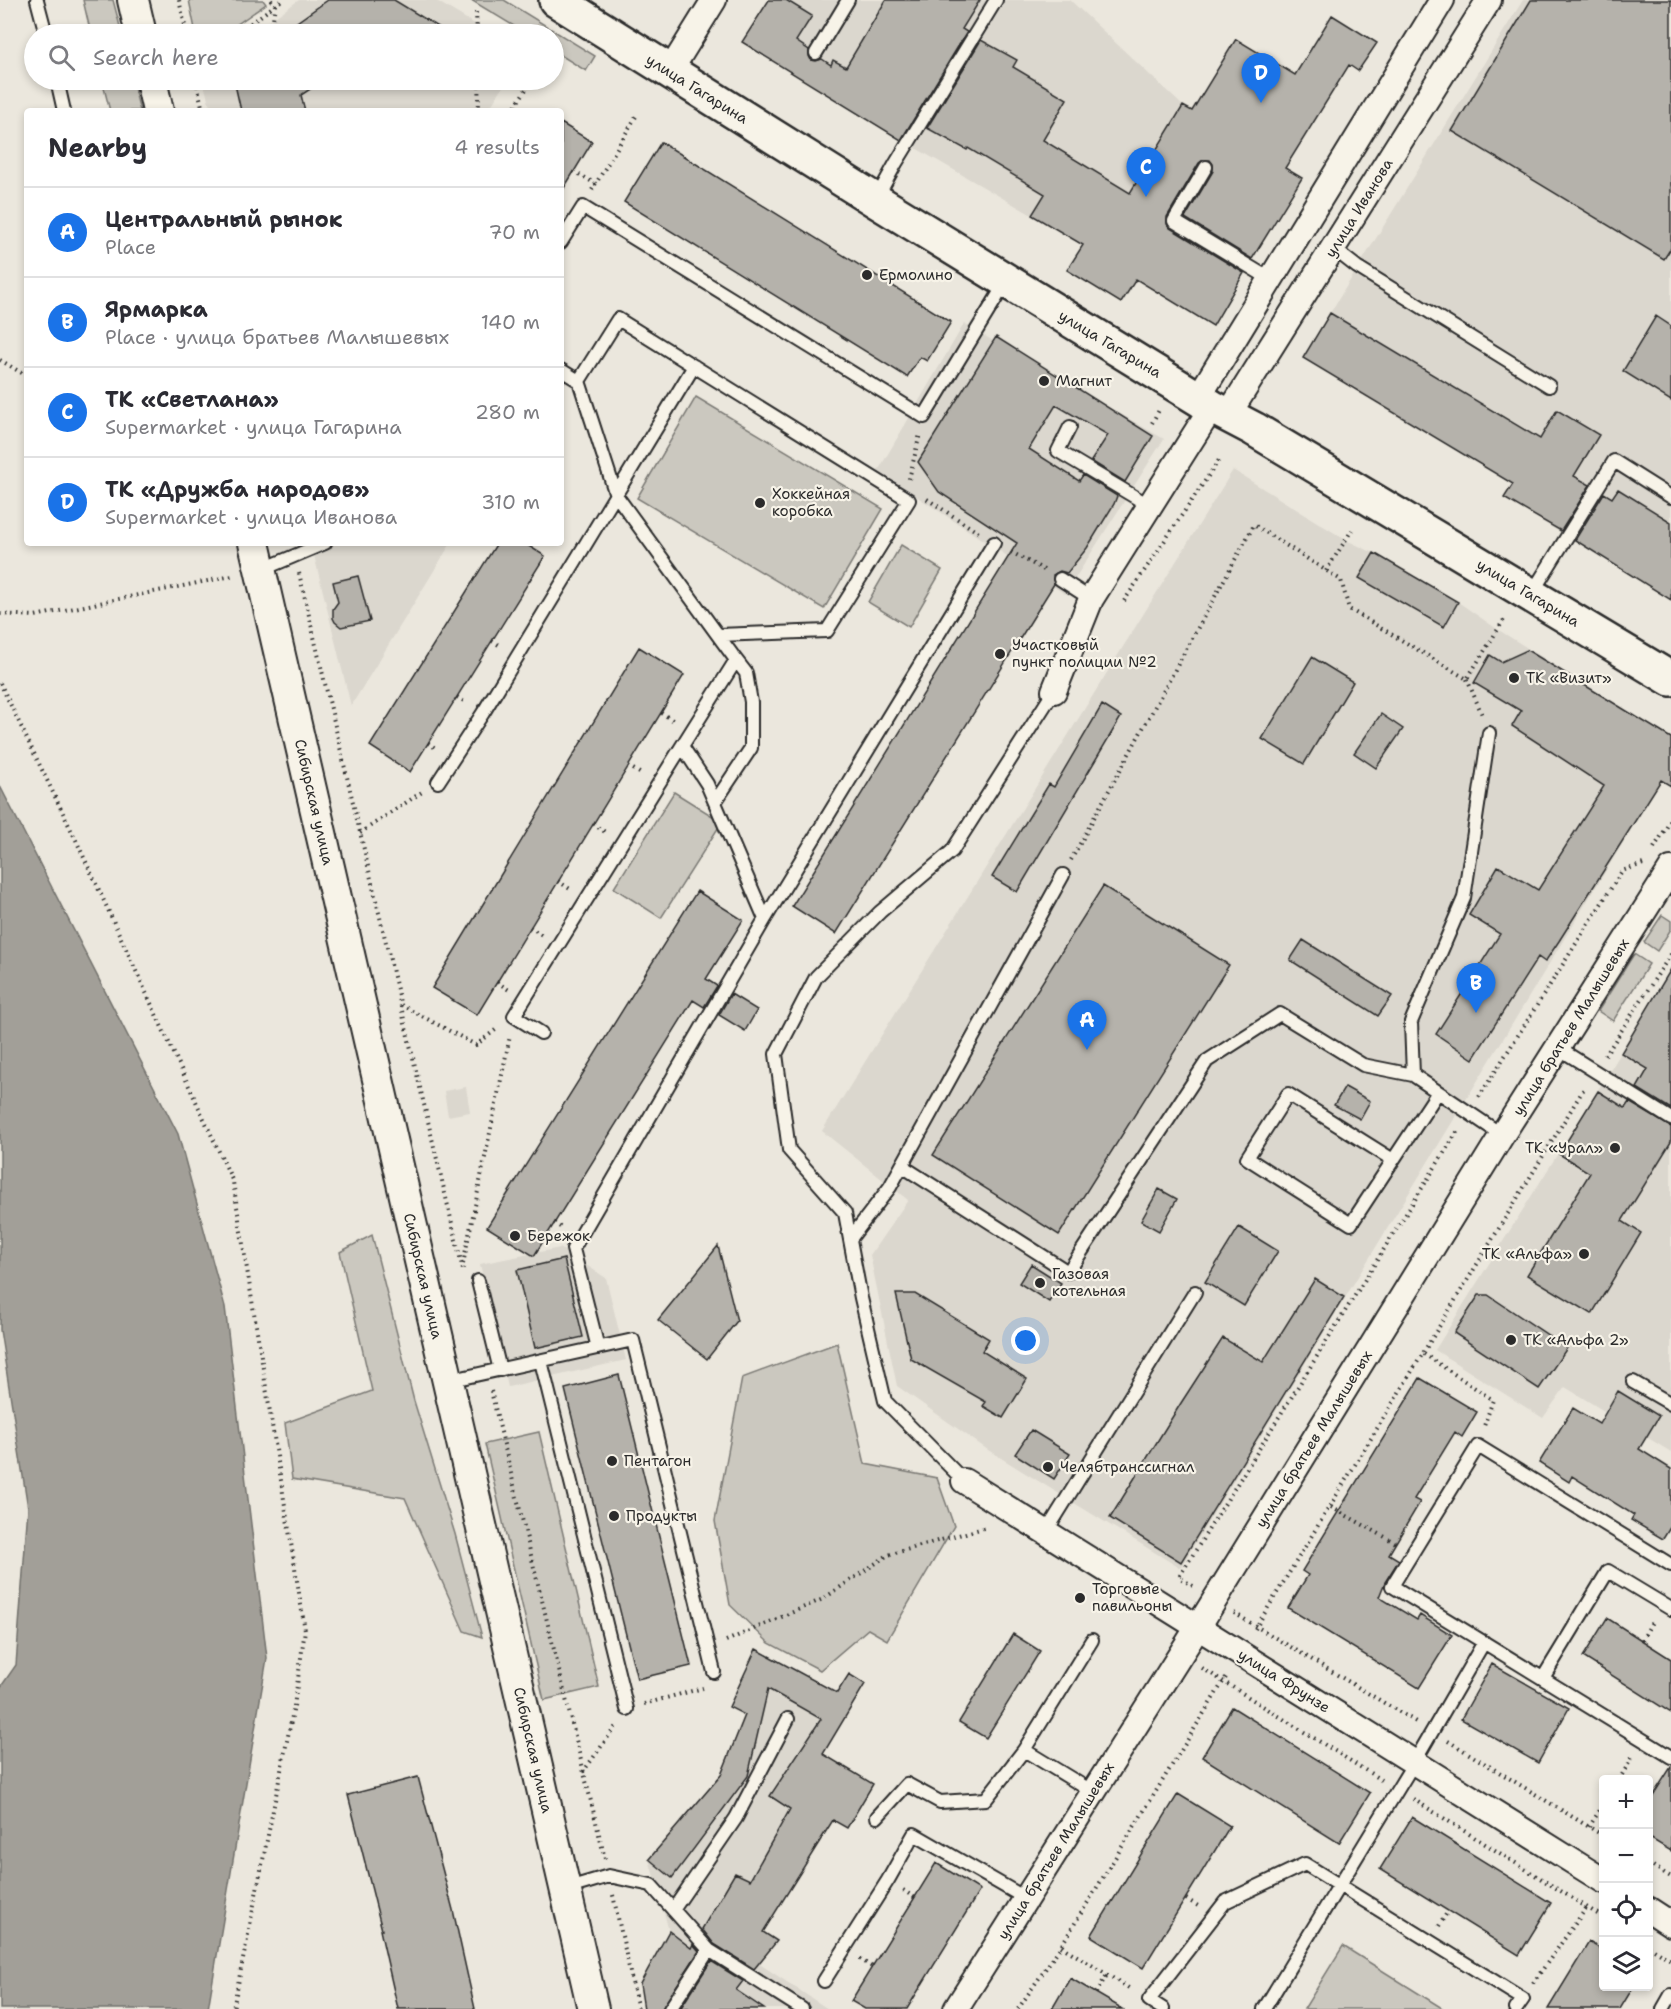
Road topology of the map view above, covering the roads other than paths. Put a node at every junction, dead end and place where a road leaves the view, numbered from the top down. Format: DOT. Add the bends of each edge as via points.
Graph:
graph roads {
  1 [pos="37,0"];
  2 [pos="134,0"];
  3 [pos="714,0"];
  4 [pos="848,0"];
  5 [pos="996,0"];
  6 [pos="1442,0"];
  7 [pos="1489,0"];
  8 [pos="563,2"];
  9 [pos="43,24"];
  10 [pos="139,24"];
  11 [pos="816,53"];
  12 [pos="670,71"];
  13 [pos="59,90"];
  14 [pos="153,90"];
  15 [pos="63,108"];
  16 [pos="157,108"];
  17 [pos="1206,167"];
  18 [pos="875,200"];
  19 [pos="564,237"];
  20 [pos="1334,249"];
  21 [pos="1270,279"];
  22 [pos="1007,281"];
  23 [pos="694,366"];
  24 [pos="564,372"];
  25 [pos="579,381"];
  26 [pos="1549,386"];
  27 [pos="1212,407"];
  28 [pos="1070,427"];
  29 [pos="616,495"];
  30 [pos="1671,497"];
  31 [pos="1150,506"];
  32 [pos="994,543"];
  33 [pos="311,546"];
  34 [pos="257,557"];
  35 [pos="1060,579"];
  36 [pos="1532,594"];
  37 [pos="1091,599"];
  38 [pos="718,635"];
  39 [pos="736,660"];
  40 [pos="1671,679"];
  41 [pos="1054,691"];
  42 [pos="1489,733"];
  43 [pos="682,746"];
  44 [pos="438,782"];
  45 [pos="715,802"];
  46 [pos="1671,869"];
  47 [pos="1064,875"];
  48 [pos="765,919"];
  49 [pos="541,1033"];
  50 [pos="1558,1048"];
  51 [pos="1413,1075"];
  52 [pos="1438,1092"];
  53 [pos="1671,1119"];
  54 [pos="1502,1135"];
  55 [pos="1393,1160"];
  56 [pos="902,1166"];
  57 [pos="850,1239"];
  58 [pos="478,1281"];
  59 [pos="1195,1292"];
  60 [pos="598,1348"];
  61 [pos="541,1361"];
  62 [pos="500,1370"];
  63 [pos="447,1382"];
  64 [pos="1633,1382"];
  65 [pos="1671,1404"];
  66 [pos="964,1480"];
  67 [pos="1046,1532"];
  68 [pos="1671,1565"];
  69 [pos="1671,1609"];
  70 [pos="1198,1627"];
  71 [pos="1092,1640"];
  72 [pos="1484,1642"];
  73 [pos="714,1672"];
  74 [pos="1542,1678"];
  75 [pos="627,1709"];
  76 [pos="788,1719"];
  77 [pos="1024,1750"];
  78 [pos="1671,1757"];
  79 [pos="1415,1761"];
  80 [pos="1093,1792"];
  81 [pos="877,1817"];
  82 [pos="1599,1878"];
  83 [pos="1339,1886"];
  84 [pos="565,1889"];
  85 [pos="1025,1898"];
  86 [pos="673,1910"];
  87 [pos="1653,1912"];
  88 [pos="1671,1924"];
  89 [pos="709,1950"];
  90 [pos="824,1981"];
  91 [pos="1671,1995"];
  92 [pos="780,1996"];
  93 [pos="1519,2004"];
  94 [pos="592,2009"];
  95 [pos="670,2009"];
  96 [pos="774,2009"];
  97 [pos="802,2009"];
  98 [pos="956,2009"];
  99 [pos="1163,2009"];
  100 [pos="1264,2009"];
  101 [pos="1663,2009"];
  1 -- 9 [label="lane"];
  2 -- 10 [label="street"];
  3 -- 12 [label="street"];
  4 -- 11 [label="lane"];
  5 -- 18 [label="lane"];
  6 -- 21 [label="street, улица Иванова"];
  7 -- 20 [label="street, улица Иванова"];
  8 -- 12 [label="main road, улица Гагарина"];
  12 -- 18 [label="main road, улица Гагарина"];
  13 -- 15 [label="lane"];
  14 -- 16 [label="street"];
  17 -- 21 [label="lane" via="1174,221"];
  18 -- 22 [label="main road, улица Гагарина"];
  19 -- 22 [label="lane" via="583,207 924,417"];
  20 -- 26 [label="lane"];
  20 -- 27 [label="street, улица Иванова"];
  21 -- 27 [label="street, улица Иванова"];
  22 -- 27 [label="main road, улица Гагарина"];
  23 -- 25 [label="lane" via="618,319"];
  23 -- 29 [label="lane"];
  23 -- 38 [label="lane" via="909,500 827,631"];
  24 -- 25 [label="lane"];
  25 -- 29 [label="lane"];
  27 -- 31 [label="street, улица Иванова"];
  27 -- 36 [label="main road, улица Гагарина"];
  28 -- 31 [label="lane" via="1058,451"];
  29 -- 38 [label="lane"];
  29 -- 44 [label="lane"];
  30 -- 36 [label="lane" via="1614,461"];
  31 -- 37 [label="street, улица Иванова"];
  32 -- 48 [label="lane"];
  33 -- 34 [label="lane"];
  34 -- 63 [label="street, Сибирская улица"];
  35 -- 37 [label="lane"];
  36 -- 40 [label="main road, улица Гагарина"];
  37 -- 41 [label="street, улица Иванова"];
  38 -- 39 [label="lane"];
  39 -- 43 [label="lane"];
  39 -- 45 [label="lane" via="746,673 750,693 751,748"];
  41 -- 57 [label="lane" via="952,851 880,912 816,977 776,1054 789,1150 845,1214"];
  42 -- 51 [label="lane" via="1464,898 1412,1022"];
  43 -- 45 [label="lane"];
  43 -- 49 [label="lane" via="514,1016"];
  45 -- 48 [label="lane"];
  46 -- 50 [label="street, улица братьев Малышевых"];
  47 -- 56 [label="lane"];
  48 -- 60 [label="lane" via="573,1249"];
  50 -- 53 [label="lane"];
  50 -- 54 [label="street, улица братьев Малышевых"];
  51 -- 52 [label="lane"];
  51 -- 56 [label="lane" via="1364,1065 1280,1014 1206,1061 1068,1272"];
  52 -- 54 [label="lane"];
  52 -- 55 [label="lane"];
  54 -- 70 [label="street, улица братьев Малышевых"];
  55 -- 55 [label="lane" via="1352,1224 1247,1158 1288,1094"];
  56 -- 57 [label="lane"];
  57 -- 66 [label="lane" via="885,1401"];
  58 -- 62 [label="lane"];
  59 -- 67 [label="lane"];
  60 -- 61 [label="lane"];
  60 -- 73 [label="lane" via="633,1340"];
  61 -- 62 [label="lane"];
  61 -- 75 [label="lane"];
  62 -- 63 [label="lane"];
  63 -- 84 [label="street, Сибирская улица"];
  64 -- 65 [label="lane"];
  66 -- 67 [label="street, улица Фрунзе"];
  67 -- 70 [label="street, улица Фрунзе"];
  68 -- 72 [label="lane" via="1478,1446 1392,1586"];
  69 -- 74 [label="lane" via="1608,1571"];
  70 -- 79 [label="street, улица Фрунзе"];
  70 -- 80 [label="street, улица братьев Малышевых"];
  71 -- 77 [label="lane"];
  72 -- 74 [label="lane"];
  72 -- 79 [label="lane"];
  74 -- 78 [label="lane"];
  76 -- 86 [label="lane" via="736,1818"];
  77 -- 80 [label="lane"];
  77 -- 81 [label="lane" via="986,1799 940,1802 907,1784"];
  79 -- 82 [label="street, улица Фрунзе"];
  79 -- 83 [label="lane"];
  80 -- 85 [label="street, улица братьев Малышевых"];
  83 -- 93 [label="lane"];
  83 -- 99 [label="lane" via="1305,1864 1225,1902 1149,2000"];
  83 -- 100 [label="lane"];
  84 -- 86 [label="lane" via="609,1876 651,1885"];
  84 -- 94 [label="street, Сибирская улица"];
  85 -- 90 [label="lane" via="914,1834"];
  85 -- 98 [label="street, улица братьев Малышевых"];
  86 -- 89 [label="lane"];
  87 -- 88 [label="street"];
  89 -- 92 [label="lane"];
  89 -- 95 [label="lane"];
  91 -- 101 [label="lane"];
  92 -- 96 [label="lane"];
  92 -- 97 [label="lane"];
}
